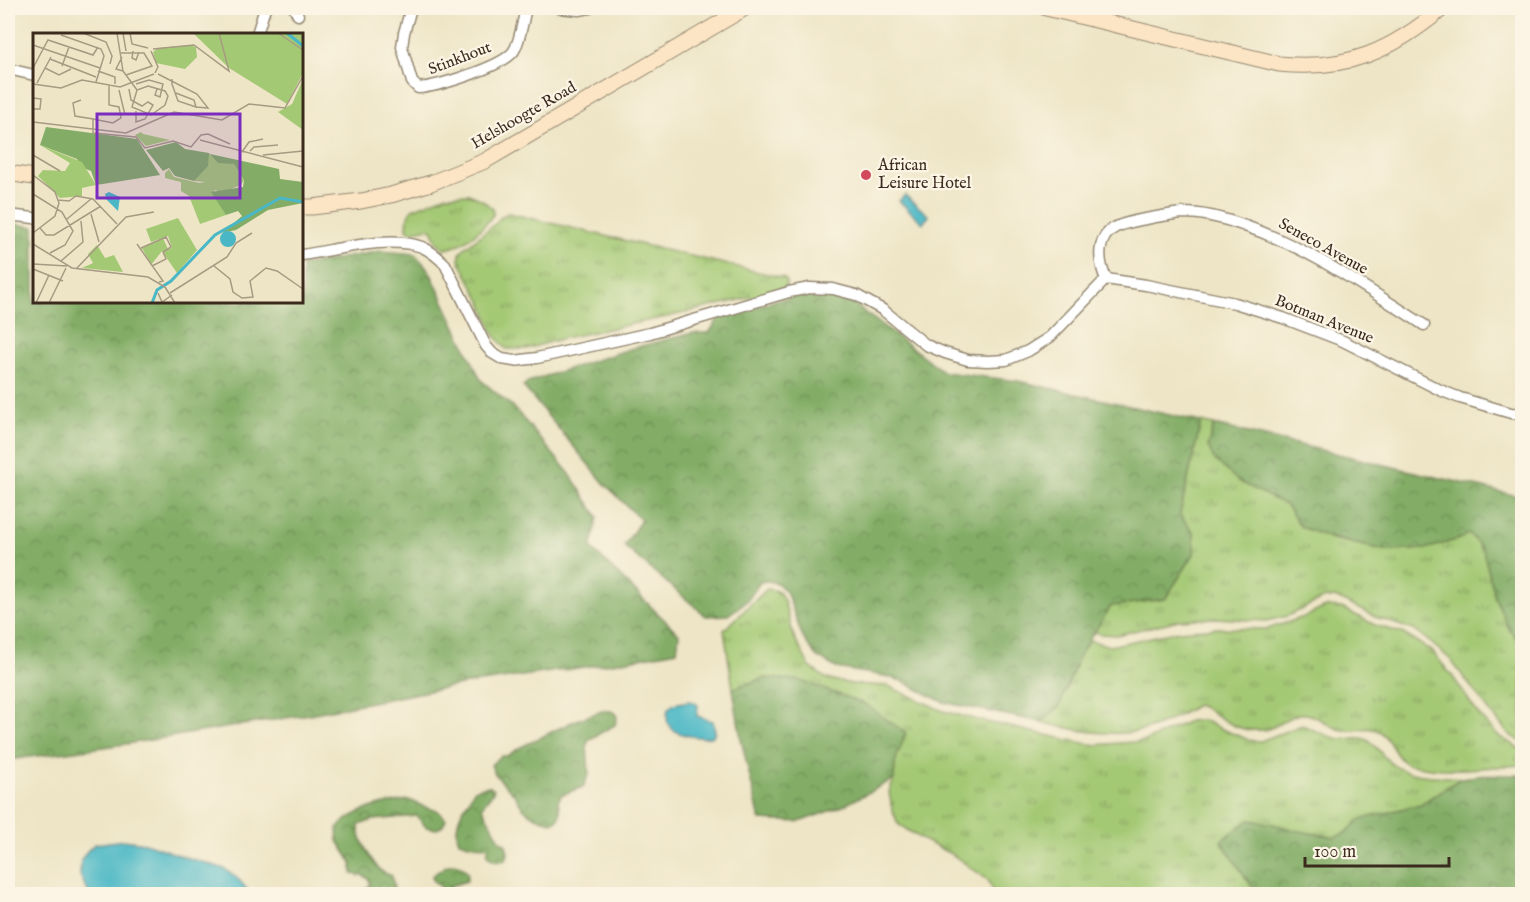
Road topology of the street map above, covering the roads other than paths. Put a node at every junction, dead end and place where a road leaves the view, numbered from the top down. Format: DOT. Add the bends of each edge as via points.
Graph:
graph roads {
  1 [pos="265,8"];
  2 [pos="411,8"];
  3 [pos="526,8"];
  4 [pos="559,8"];
  5 [pos="590,8"];
  6 [pos="745,8"];
  7 [pos="1046,8"];
  8 [pos="1443,8"];
  9 [pos="257,33"];
  10 [pos="8,69"];
  11 [pos="33,75"];
  12 [pos="8,173"];
  13 [pos="33,177"];
  14 [pos="303,207"];
  15 [pos="8,214"];
  16 [pos="33,218"];
  17 [pos="303,255"];
  18 [pos="1106,279"];
  19 [pos="1424,325"];
  20 [pos="1522,414"];
  1 -- 9 [label="street"];
  2 -- 3 [label="street, Stinkhout" via="402,47 412,82 418,88 459,78 512,52"];
  4 -- 5 [label="street"];
  6 -- 14 [label="main road, Helshoogte Road" via="485,161 391,195"];
  7 -- 8 [label="main road" via="1279,64 1308,67 1366,56 1399,40"];
  10 -- 11 [label="street"];
  12 -- 13 [label="main road"];
  15 -- 16 [label="street"];
  17 -- 18 [label="street" via="382,242 423,247 445,264 486,346 502,359 514,361 650,333 810,288 856,295 926,345 945,353 968,360 1006,360 1050,338"];
  18 -- 19 [label="street, Seneco Avenue" via="1101,245 1111,230 1171,214 1207,216 1263,232 1299,248"];
  18 -- 20 [label="street, Botman Avenue" via="1235,303 1283,318 1343,341 1440,390"];
}
